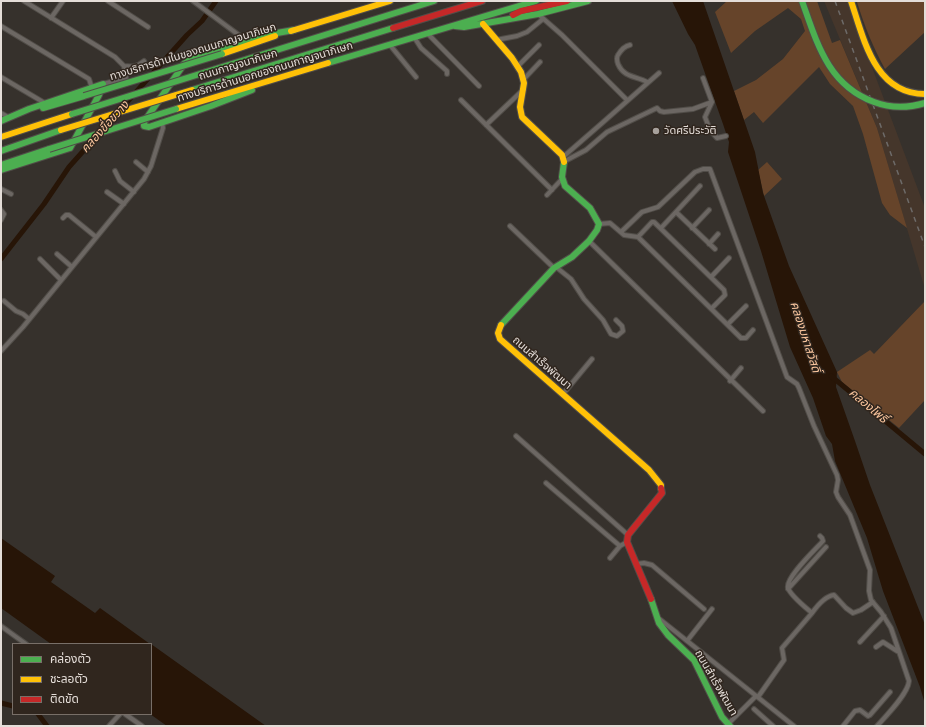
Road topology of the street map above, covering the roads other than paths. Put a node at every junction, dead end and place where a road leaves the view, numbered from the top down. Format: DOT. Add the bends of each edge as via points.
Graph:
graph roads {
  1 [pos="24,1"];
  2 [pos="63,1"];
  3 [pos="108,1"];
  4 [pos="193,1"];
  5 [pos="390,1"];
  6 [pos="434,1"];
  7 [pos="482,1"];
  8 [pos="536,1"];
  9 [pos="567,1"];
  10 [pos="588,1"];
  11 [pos="802,1"];
  12 [pos="851,1"];
  13 [pos="538,14"];
  14 [pos="51,18"];
  15 [pos="504,19"];
  16 [pos="543,19"];
  17 [pos="483,24"];
  18 [pos="1,26"];
  19 [pos="450,26"];
  20 [pos="148,27"];
  21 [pos="294,30"];
  22 [pos="427,33"];
  23 [pos="414,37"];
  24 [pos="496,40"];
  25 [pos="243,41"];
  26 [pos="390,45"];
  27 [pos="539,45"];
  28 [pos="630,45"];
  29 [pos="144,61"];
  30 [pos="540,62"];
  31 [pos="124,66"];
  32 [pos="518,66"];
  33 [pos="658,73"];
  34 [pos="447,74"];
  35 [pos="1,76"];
  36 [pos="416,77"];
  37 [pos="279,78"];
  38 [pos="704,78"];
  39 [pos="524,79"];
  40 [pos="648,82"];
  41 [pos="103,84"];
  42 [pos="479,86"];
  43 [pos="92,88"];
  44 [pos="524,89"];
  45 [pos="925,94"];
  46 [pos="461,100"];
  47 [pos="628,100"];
  48 [pos="712,102"];
  49 [pos="925,103"];
  50 [pos="44,104"];
  51 [pos="1,113"];
  52 [pos="8,117"];
  53 [pos="1,121"];
  54 [pos="162,122"];
  55 [pos="486,125"];
  56 [pos="726,136"];
  57 [pos="1,137"];
  58 [pos="1,151"];
  59 [pos="564,159"];
  60 [pos="136,162"];
  61 [pos="1,165"];
  62 [pos="1,170"];
  63 [pos="115,171"];
  64 [pos="148,172"];
  65 [pos="562,179"];
  66 [pos="700,186"];
  67 [pos="1,189"];
  68 [pos="552,190"];
  69 [pos="107,192"];
  70 [pos="134,192"];
  71 [pos="11,194"];
  72 [pos="547,195"];
  73 [pos="124,204"];
  74 [pos="1,210"];
  75 [pos="709,210"];
  76 [pos="676,212"];
  77 [pos="63,218"];
  78 [pos="1,220"];
  79 [pos="599,224"];
  80 [pos="510,226"];
  81 [pos="661,228"];
  82 [pos="692,228"];
  83 [pos="621,232"];
  84 [pos="718,234"];
  85 [pos="96,237"];
  86 [pos="638,237"];
  87 [pos="589,241"];
  88 [pos="709,244"];
  89 [pos="715,249"];
  90 [pos="57,254"];
  91 [pos="729,258"];
  92 [pos="40,259"];
  93 [pos="72,267"];
  94 [pos="555,268"];
  95 [pos="711,277"];
  96 [pos="61,280"];
  97 [pos="4,301"];
  98 [pos="746,306"];
  99 [pos="712,308"];
  100 [pos="29,319"];
  101 [pos="616,320"];
  102 [pos="728,324"];
  103 [pos="753,330"];
  104 [pos="1,351"];
  105 [pos="592,359"];
  106 [pos="742,368"];
  107 [pos="730,381"];
  108 [pos="563,394"];
  109 [pos="763,411"];
  110 [pos="516,436"];
  111 [pos="546,482"];
  112 [pos="628,534"];
  113 [pos="820,536"];
  114 [pos="627,542"];
  115 [pos="620,546"];
  116 [pos="826,547"];
  117 [pos="610,558"];
  118 [pos="636,564"];
  119 [pos="788,589"];
  120 [pos="873,602"];
  121 [pos="704,609"];
  122 [pos="712,609"];
  123 [pos="812,613"];
  124 [pos="884,616"];
  125 [pos="657,617"];
  126 [pos="1,626"];
  127 [pos="687,641"];
  128 [pos="860,642"];
  129 [pos="25,643"];
  130 [pos="876,647"];
  131 [pos="898,650"];
  132 [pos="890,692"];
  133 [pos="757,696"];
  134 [pos="754,709"];
  135 [pos="119,715"];
  136 [pos="126,715"];
  137 [pos="729,725"];
  138 [pos="109,726"];
  139 [pos="142,726"];
  140 [pos="772,726"];
  141 [pos="794,726"];
  142 [pos="843,726"];
  143 [pos="877,726"];
  1 -- 14 [label="street"];
  2 -- 14 [label="street"];
  3 -- 20 [label="street"];
  4 -- 25 [label="street" via="240,36"];
  5 -- 21 [label="main road, ทางบริการด้านในของถนนกาญจนาภิเษก"];
  6 -- 57 [label="main road, ถนนกาญจนาภิเษก, bridge"];
  7 -- 58 [label="main road, ถนนกาญจนาภิเษก, bridge"];
  8 -- 19 [label="main road, ทางบริการด้านนอกของถนนกาญจนาภิเษก"];
  9 -- 15 [label="main road" via="521,11"];
  10 -- 13 [label="main road"];
  11 -- 49 [label="main road, bridge" via="828,66 852,93 869,102 889,107 903,108"];
  12 -- 45 [label="main road" via="868,51 885,78 904,92"];
  13 -- 15 [label="main road"];
  13 -- 16 [label="street"];
  14 -- 31 [label="street" via="115,57"];
  15 -- 17 [label="main road"];
  16 -- 24 [label="street" via="527,32"];
  16 -- 47 [label="street"];
  17 -- 19 [label="main road"];
  17 -- 24 [label="main road"];
  18 -- 43 [label="street" via="89,79"];
  19 -- 22 [label="main road, ทางบริการด้านนอกของถนนกาญจนาภิเษก"];
  21 -- 25 [label="main road"];
  21 -- 53 [label="main road, ทางบริการด้านในของถนนกาญจนาภิเษก, bridge"];
  22 -- 23 [label="main road, ทางบริการด้านนอกของถนนกาญจนาภิเษก"];
  22 -- 42 [label="street"];
  23 -- 26 [label="main road, ทางบริการด้านนอกของถนนกาญจนาภิเษก"];
  23 -- 34 [label="street" via="421,48"];
  24 -- 32 [label="main road"];
  25 -- 54 [label="main road" via="184,64 144,124 149,127"];
  26 -- 36 [label="street"];
  26 -- 37 [label="main road, ทางบริการด้านนอกของถนนกาญจนาภิเษก"];
  27 -- 32 [label="street"];
  28 -- 40 [label="street" via="617,57 619,67 626,74"];
  29 -- 31 [label="street" via="138,66"];
  30 -- 39 [label="street"];
  31 -- 41 [label="street" via="126,78"];
  32 -- 39 [label="main road"];
  33 -- 40 [label="street"];
  35 -- 50 [label="street"];
  37 -- 54 [label="main road" via="235,97"];
  37 -- 61 [label="main road, ทางบริการด้านนอกของถนนกาญจนาภิเษก, bridge"];
  38 -- 48 [label="street"];
  39 -- 44 [label="main road"];
  40 -- 47 [label="street"];
  41 -- 43 [label="main road"];
  41 -- 62 [label="main road" via="70,148"];
  43 -- 50 [label="main road"];
  44 -- 55 [label="street"];
  44 -- 59 [label="main road" via="520,106 522,117"];
  46 -- 55 [label="street"];
  47 -- 59 [label="street"];
  48 -- 56 [label="street" via="706,117 710,130 717,138"];
  48 -- 59 [label="street" via="693,110 664,112 657,108 606,132 586,150"];
  50 -- 52 [label="main road"];
  51 -- 52 [label="street"];
  52 -- 53 [label="main road"];
  54 -- 64 [label="street"];
  55 -- 68 [label="street"];
  59 -- 65 [label="main road" via="566,165"];
  60 -- 64 [label="street"];
  63 -- 70 [label="street" via="120,181"];
  64 -- 70 [label="street"];
  65 -- 68 [label="street"];
  65 -- 79 [label="main road" via="590,208"];
  66 -- 76 [label="street"];
  67 -- 71 [label="street"];
  68 -- 72 [label="street"];
  69 -- 73 [label="street"];
  70 -- 73 [label="street"];
  73 -- 85 [label="street"];
  74 -- 78 [label="street" via="4,214"];
  75 -- 82 [label="street"];
  76 -- 81 [label="street"];
  76 -- 82 [label="street"];
  77 -- 85 [label="street" via="69,215"];
  79 -- 83 [label="street" via="610,223"];
  79 -- 87 [label="main road, ถนนสำเร็จพัฒนา" via="598,230"];
  80 -- 94 [label="street"];
  81 -- 86 [label="street" via="652,222"];
  81 -- 95 [label="street"];
  82 -- 88 [label="street"];
  83 -- 86 [label="street" via="624,235"];
  83 -- 120 [label="street" via="642,212 658,207 695,172 710,169 788,377 799,388 838,480 838,498 850,515 870,570 868,591"];
  84 -- 88 [label="street"];
  85 -- 93 [label="street"];
  86 -- 99 [label="street"];
  87 -- 94 [label="main road, ถนนสำเร็จพัฒนา"];
  87 -- 107 [label="street"];
  88 -- 89 [label="street"];
  90 -- 93 [label="street"];
  91 -- 95 [label="street"];
  92 -- 96 [label="street"];
  93 -- 96 [label="street"];
  94 -- 101 [label="street" via="571,279 612,334 617,336 623,331"];
  94 -- 108 [label="main road, ถนนสำเร็จพัฒนา" via="500,326 498,333 500,339"];
  95 -- 99 [label="street" via="725,292"];
  96 -- 100 [label="street"];
  97 -- 100 [label="street"];
  98 -- 102 [label="street"];
  99 -- 102 [label="street"];
  100 -- 104 [label="street"];
  102 -- 103 [label="street" via="744,339"];
  105 -- 108 [label="street"];
  106 -- 107 [label="street"];
  107 -- 109 [label="street"];
  108 -- 112 [label="main road, ถนนสำเร็จพัฒนา" via="649,470 661,485 662,493"];
  110 -- 112 [label="street"];
  111 -- 115 [label="street"];
  112 -- 114 [label="main road, ถนนสำเร็จพัฒนา"];
  113 -- 119 [label="street" via="823,541 789,581"];
  114 -- 115 [label="street"];
  114 -- 118 [label="main road, ถนนสำเร็จพัฒนา"];
  115 -- 117 [label="street"];
  116 -- 119 [label="street"];
  118 -- 121 [label="street" via="652,565"];
  118 -- 125 [label="main road, ถนนสำเร็จพัฒนา"];
  119 -- 123 [label="street"];
  120 -- 123 [label="street" via="853,613 832,595 824,599"];
  120 -- 124 [label="street"];
  122 -- 127 [label="street"];
  123 -- 133 [label="street" via="782,648 784,660"];
  124 -- 128 [label="street"];
  124 -- 131 [label="street"];
  125 -- 127 [label="street"];
  125 -- 137 [label="main road, ถนนสำเร็จพัฒนา" via="668,635 694,660 722,718"];
  126 -- 129 [label="street"];
  127 -- 133 [label="street"];
  130 -- 131 [label="street" via="883,642"];
  131 -- 143 [label="street" via="909,684"];
  132 -- 142 [label="street" via="870,715 860,710 855,711"];
  133 -- 137 [label="street"];
  133 -- 141 [label="street"];
  134 -- 140 [label="street"];
  135 -- 138 [label="street"];
  136 -- 139 [label="street"];
}
